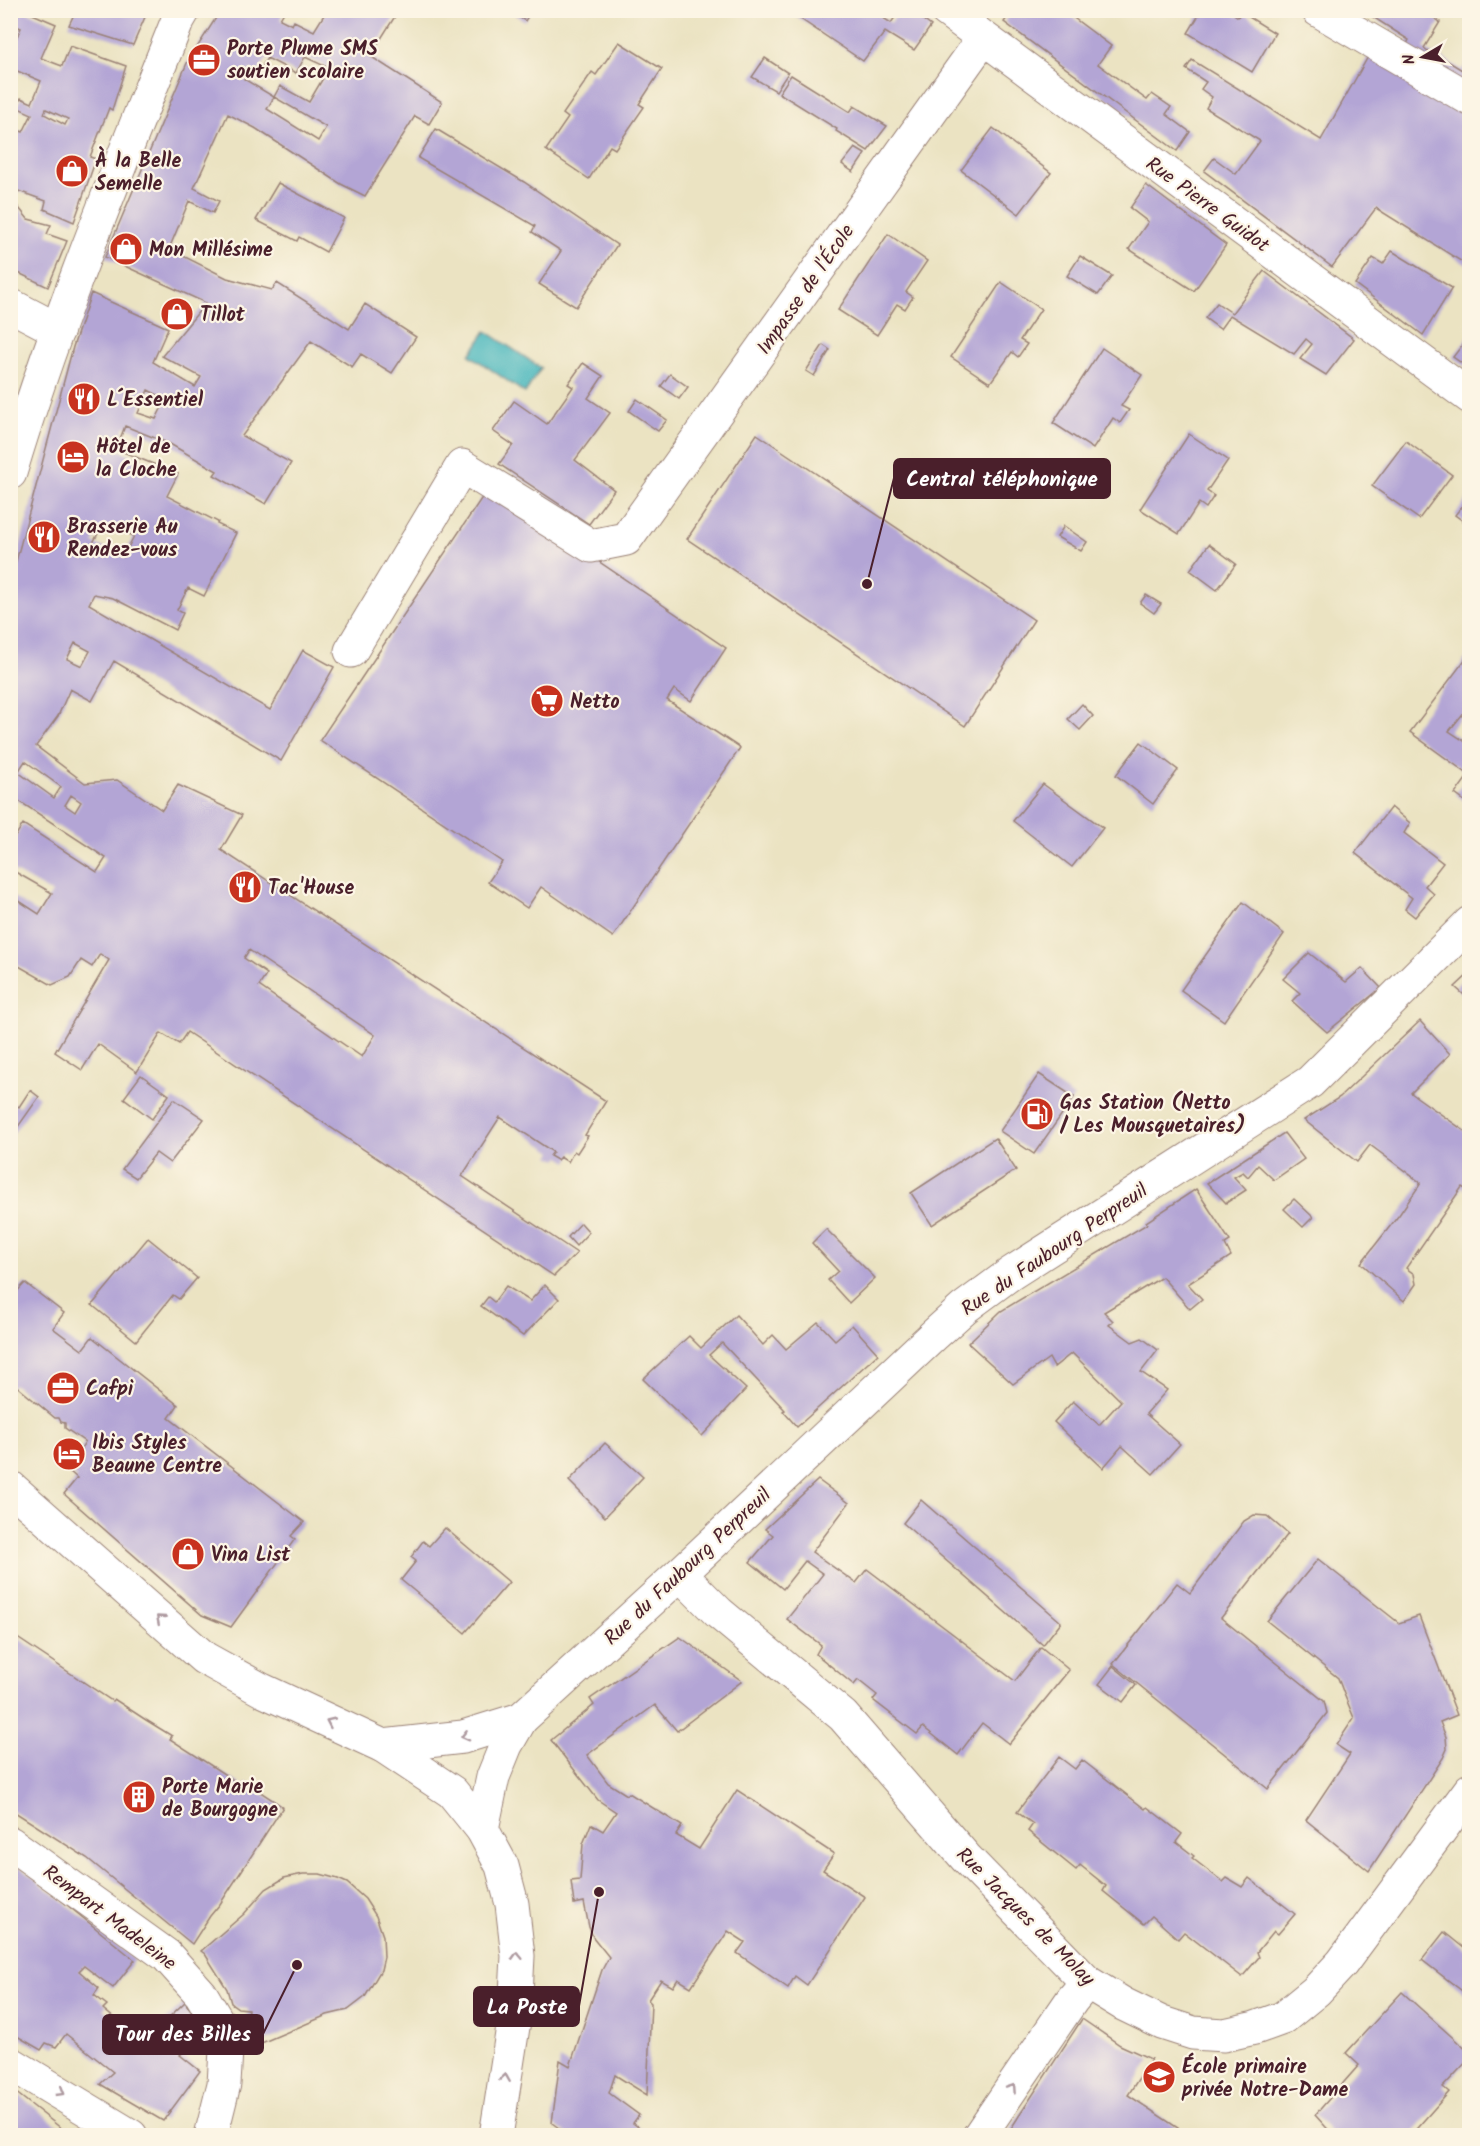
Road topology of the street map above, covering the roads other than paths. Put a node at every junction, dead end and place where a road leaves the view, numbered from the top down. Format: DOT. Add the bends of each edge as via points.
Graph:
graph roads {
  1 [pos="184,10"];
  2 [pos="946,10"];
  3 [pos="1318,10"];
  4 [pos="983,39"];
  5 [pos="1470,99"];
  6 [pos="10,305"];
  7 [pos="58,330"];
  8 [pos="1470,397"];
  9 [pos="10,473"];
  10 [pos="351,651"];
  11 [pos="1470,924"];
  12 [pos="10,1487"];
  13 [pos="680,1574"];
  14 [pos="521,1719"];
  15 [pos="383,1746"];
  16 [pos="1470,1791"];
  17 [pos="482,1829"];
  18 [pos="10,1843"];
  19 [pos="1088,1982"];
  20 [pos="10,2062"];
  21 [pos="131,2136"];
  22 [pos="211,2136"];
  23 [pos="496,2136"];
  24 [pos="979,2136"];
  1 -- 7 [label="street"];
  2 -- 4 [label="street, Rue Pierre Guidot"];
  3 -- 5 [label="street"];
  4 -- 8 [label="street, Rue Pierre Guidot"];
  4 -- 10 [label="street, Impasse de l'École" via="626,539 591,546 462,466"];
  6 -- 7 [label="street"];
  7 -- 9 [label="street"];
  11 -- 13 [label="street, Rue du Faubourg Perpreuil" via="1310,1082 1010,1274 964,1308"];
  15 -- 12 [label="street, one-way" via="262,1690 204,1658"];
  13 -- 14 [label="street, Rue du Faubourg Perpreuil"];
  13 -- 19 [label="street, Rue Jacques de Molay" via="719,1613 843,1716 966,1858"];
  14 -- 15 [label="street, Rue du Faubourg Perpreuil, one-way" via="463,1737"];
  14 -- 17 [label="street, Rue du Faubourg Perpreuil" via="493,1777"];
  15 -- 17 [label="street" via="452,1792"];
  16 -- 19 [label="street, Rue Jacques de Molay" via="1342,1963 1284,2018 1224,2035 1193,2033 1123,2004"];
  23 -- 17 [label="street, one-way" via="515,2014 518,1956 512,1904 501,1866"];
  18 -- 22 [label="street, Rempart Madeleine" via="166,1955 201,1994 220,2026 226,2050 224,2084"];
  24 -- 19 [label="street, one-way"];
  20 -- 21 [label="street, one-way"];
}
